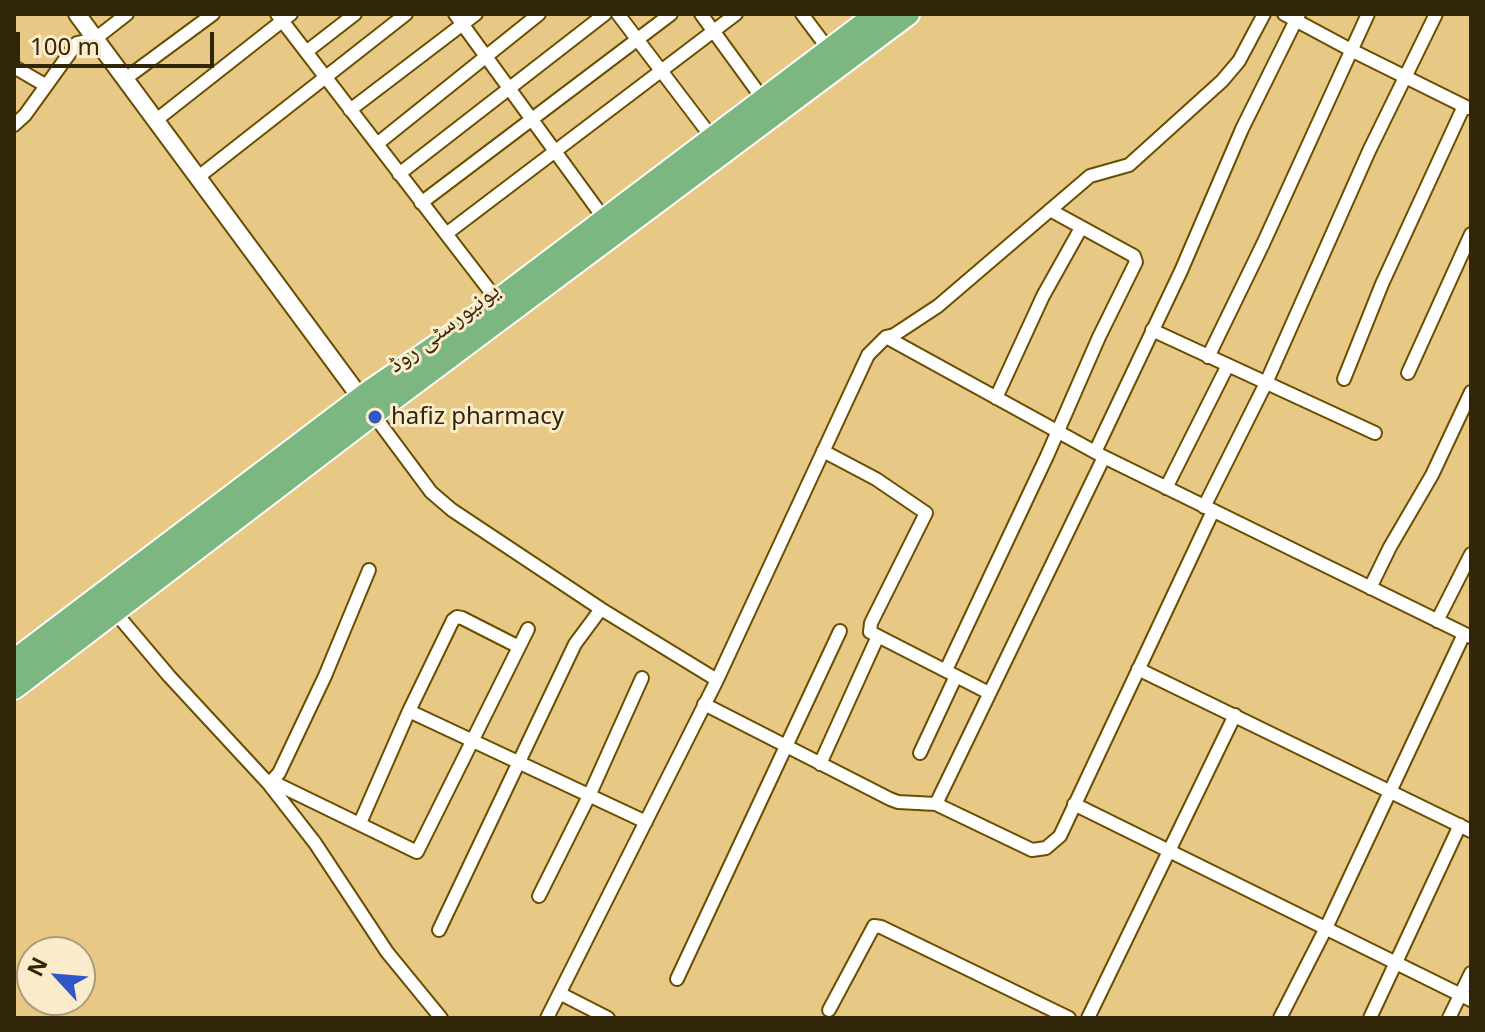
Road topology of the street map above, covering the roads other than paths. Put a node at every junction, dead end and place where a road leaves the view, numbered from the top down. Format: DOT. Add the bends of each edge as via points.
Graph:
graph roads {
  1 [pos="77,14"];
  2 [pos="127,14"];
  3 [pos="213,14"];
  4 [pos="355,14"];
  5 [pos="406,14"];
  6 [pos="476,14"];
  7 [pos="539,14"];
  8 [pos="605,14"];
  9 [pos="618,14"];
  10 [pos="671,14"];
  11 [pos="701,14"];
  12 [pos="736,14"];
  13 [pos="802,14"];
  14 [pos="877,14"];
  15 [pos="908,14"];
  16 [pos="1264,14"];
  17 [pos="1368,14"];
  18 [pos="1436,14"];
  19 [pos="284,16"];
  20 [pos="1293,16"];
  21 [pos="459,19"];
  22 [pos="714,31"];
  23 [pos="95,39"];
  24 [pos="638,40"];
  25 [pos="829,50"];
  26 [pos="1351,50"];
  27 [pos="306,52"];
  28 [pos="487,55"];
  29 [pos="14,67"];
  30 [pos="660,69"];
  31 [pos="1406,75"];
  32 [pos="324,77"];
  33 [pos="125,79"];
  34 [pos="45,85"];
  35 [pos="510,86"];
  36 [pos="769,108"];
  37 [pos="1468,108"];
  38 [pos="350,110"];
  39 [pos="532,117"];
  40 [pos="155,121"];
  41 [pos="14,125"];
  42 [pos="713,139"];
  43 [pos="377,144"];
  44 [pos="556,150"];
  45 [pos="399,174"];
  46 [pos="197,178"];
  47 [pos="421,203"];
  48 [pos="1050,210"];
  49 [pos="610,226"];
  50 [pos="1081,228"];
  51 [pos="446,234"];
  52 [pos="1471,234"];
  53 [pos="502,307"];
  54 [pos="1152,330"];
  55 [pos="886,337"];
  56 [pos="1208,357"];
  57 [pos="1228,365"];
  58 [pos="1408,373"];
  59 [pos="1344,379"];
  60 [pos="1266,383"];
  61 [pos="1471,392"];
  62 [pos="996,398"];
  63 [pos="367,406"];
  64 [pos="1058,431"];
  65 [pos="1375,433"];
  66 [pos="823,451"];
  67 [pos="1100,454"];
  68 [pos="1166,488"];
  69 [pos="1209,509"];
  70 [pos="1471,554"];
  71 [pos="369,570"];
  72 [pos="1370,588"];
  73 [pos="601,609"];
  74 [pos="114,611"];
  75 [pos="1437,621"];
  76 [pos="528,629"];
  77 [pos="840,631"];
  78 [pos="1468,635"];
  79 [pos="878,636"];
  80 [pos="519,647"];
  81 [pos="14,661"];
  82 [pos="1138,669"];
  83 [pos="951,673"];
  84 [pos="642,678"];
  85 [pos="717,680"];
  86 [pos="14,688"];
  87 [pos="989,693"];
  88 [pos="704,704"];
  89 [pos="409,711"];
  90 [pos="1235,715"];
  91 [pos="470,741"];
  92 [pos="787,747"];
  93 [pos="920,753"];
  94 [pos="520,764"];
  95 [pos="820,764"];
  96 [pos="272,782"];
  97 [pos="1390,791"];
  98 [pos="589,796"];
  99 [pos="936,804"];
  100 [pos="1074,804"];
  101 [pos="646,822"];
  102 [pos="360,823"];
  103 [pos="1465,828"];
  104 [pos="1168,850"];
  105 [pos="539,896"];
  106 [pos="1326,928"];
  107 [pos="439,930"];
  108 [pos="1396,963"];
  109 [pos="1471,973"];
  110 [pos="677,979"];
  111 [pos="561,994"];
  112 [pos="1466,997"];
  113 [pos="829,1010"];
  114 [pos="441,1018"];
  115 [pos="547,1018"];
  116 [pos="608,1018"];
  117 [pos="1069,1018"];
  118 [pos="1088,1018"];
  119 [pos="1280,1018"];
  120 [pos="1370,1018"];
  121 [pos="1449,1018"];
  1 -- 23 [label="street"];
  2 -- 23 [label="street"];
  3 -- 33 [label="street"];
  4 -- 27 [label="street"];
  5 -- 32 [label="street"];
  6 -- 21 [label="street"];
  7 -- 28 [label="street"];
  8 -- 35 [label="street"];
  9 -- 24 [label="street"];
  10 -- 24 [label="street"];
  11 -- 22 [label="street"];
  12 -- 22 [label="street"];
  13 -- 25 [label="street"];
  14 -- 25 [label="highway, یونیورسٹی روڈ"];
  15 -- 36 [label="highway, یونیورسٹی روڈ"];
  16 -- 48 [label="street" via="1239,61 1208,96 1124,169 1096,172"];
  17 -- 26 [label="street"];
  18 -- 31 [label="street"];
  19 -- 27 [label="street"];
  19 -- 40 [label="street"];
  20 -- 26 [label="street"];
  20 -- 54 [label="street"];
  21 -- 28 [label="street"];
  21 -- 38 [label="street"];
  22 -- 30 [label="street"];
  22 -- 36 [label="street"];
  23 -- 33 [label="street"];
  23 -- 34 [label="street" via="77,43"];
  24 -- 30 [label="street"];
  24 -- 39 [label="street"];
  25 -- 36 [label="highway, یونیورسٹی روڈ"];
  26 -- 31 [label="street"];
  26 -- 56 [label="street"];
  27 -- 32 [label="street"];
  28 -- 35 [label="street"];
  28 -- 43 [label="street"];
  29 -- 34 [label="street"];
  30 -- 42 [label="street"];
  30 -- 44 [label="street"];
  31 -- 37 [label="street"];
  31 -- 60 [label="street"];
  32 -- 38 [label="street"];
  32 -- 46 [label="street"];
  33 -- 40 [label="street"];
  34 -- 41 [label="street"];
  35 -- 39 [label="street"];
  35 -- 45 [label="street"];
  36 -- 42 [label="highway, یونیورسٹی روڈ"];
  36 -- 49 [label="highway, یونیورسٹی روڈ"];
  37 -- 59 [label="street" via="1382,284"];
  38 -- 43 [label="street"];
  39 -- 44 [label="street"];
  39 -- 47 [label="street"];
  40 -- 46 [label="street"];
  42 -- 49 [label="highway, یونیورسٹی روڈ"];
  43 -- 45 [label="street"];
  44 -- 49 [label="street"];
  44 -- 51 [label="street"];
  45 -- 47 [label="street"];
  46 -- 63 [label="street"];
  47 -- 51 [label="street"];
  48 -- 50 [label="street"];
  48 -- 55 [label="street" via="938,306"];
  49 -- 53 [label="highway, یونیورسٹی روڈ"];
  50 -- 62 [label="street"];
  50 -- 64 [label="street" via="1134,256 1136,262"];
  51 -- 53 [label="street"];
  52 -- 58 [label="street"];
  53 -- 63 [label="highway, یونیورسٹی روڈ" via="448,338"];
  54 -- 56 [label="street"];
  54 -- 67 [label="street"];
  55 -- 62 [label="street"];
  55 -- 66 [label="street" via="868,355"];
  56 -- 57 [label="street"];
  57 -- 60 [label="street"];
  57 -- 68 [label="street"];
  60 -- 65 [label="street"];
  60 -- 69 [label="street"];
  61 -- 72 [label="street"];
  62 -- 64 [label="street"];
  63 -- 73 [label="street" via="431,492"];
  63 -- 74 [label="highway, یونیورسٹی روڈ"];
  63 -- 81 [label="highway, یونیورسٹی روڈ"];
  64 -- 67 [label="street"];
  64 -- 83 [label="street"];
  66 -- 79 [label="street" via="926,513 871,623 870,632"];
  66 -- 85 [label="street"];
  67 -- 68 [label="street"];
  67 -- 87 [label="street"];
  68 -- 69 [label="street"];
  69 -- 72 [label="street"];
  69 -- 82 [label="street"];
  70 -- 75 [label="street"];
  71 -- 96 [label="street" via="325,676"];
  72 -- 75 [label="street"];
  73 -- 85 [label="street"];
  73 -- 94 [label="street" via="575,644"];
  74 -- 86 [label="highway, یونیورسٹی روڈ"];
  74 -- 96 [label="street"];
  75 -- 78 [label="street"];
  76 -- 80 [label="street"];
  77 -- 92 [label="street"];
  78 -- 97 [label="street"];
  79 -- 83 [label="street"];
  79 -- 95 [label="street"];
  80 -- 89 [label="street" via="457,617"];
  80 -- 91 [label="street"];
  82 -- 90 [label="street"];
  82 -- 100 [label="street"];
  83 -- 87 [label="street"];
  83 -- 93 [label="street"];
  84 -- 98 [label="street"];
  85 -- 88 [label="street"];
  87 -- 99 [label="street"];
  88 -- 92 [label="street"];
  88 -- 101 [label="street"];
  89 -- 91 [label="street"];
  89 -- 102 [label="street"];
  90 -- 97 [label="street"];
  90 -- 104 [label="street"];
  91 -- 94 [label="street"];
  91 -- 102 [label="street" via="417,852"];
  92 -- 95 [label="street"];
  92 -- 110 [label="street"];
  94 -- 98 [label="street"];
  94 -- 107 [label="street"];
  95 -- 99 [label="street" via="898,802"];
  96 -- 102 [label="street"];
  96 -- 114 [label="street" via="387,952"];
  97 -- 103 [label="street"];
  97 -- 106 [label="street"];
  98 -- 101 [label="street"];
  98 -- 105 [label="street"];
  99 -- 100 [label="street" via="1032,850 1046,848 1060,836"];
  100 -- 104 [label="street"];
  101 -- 111 [label="street"];
  103 -- 108 [label="street"];
  104 -- 106 [label="street"];
  104 -- 118 [label="street"];
  106 -- 108 [label="street"];
  106 -- 119 [label="street"];
  108 -- 112 [label="street"];
  108 -- 120 [label="street"];
  109 -- 112 [label="street"];
  111 -- 115 [label="street"];
  111 -- 116 [label="street"];
  112 -- 121 [label="street"];
  113 -- 117 [label="street" via="874,926"];
}
